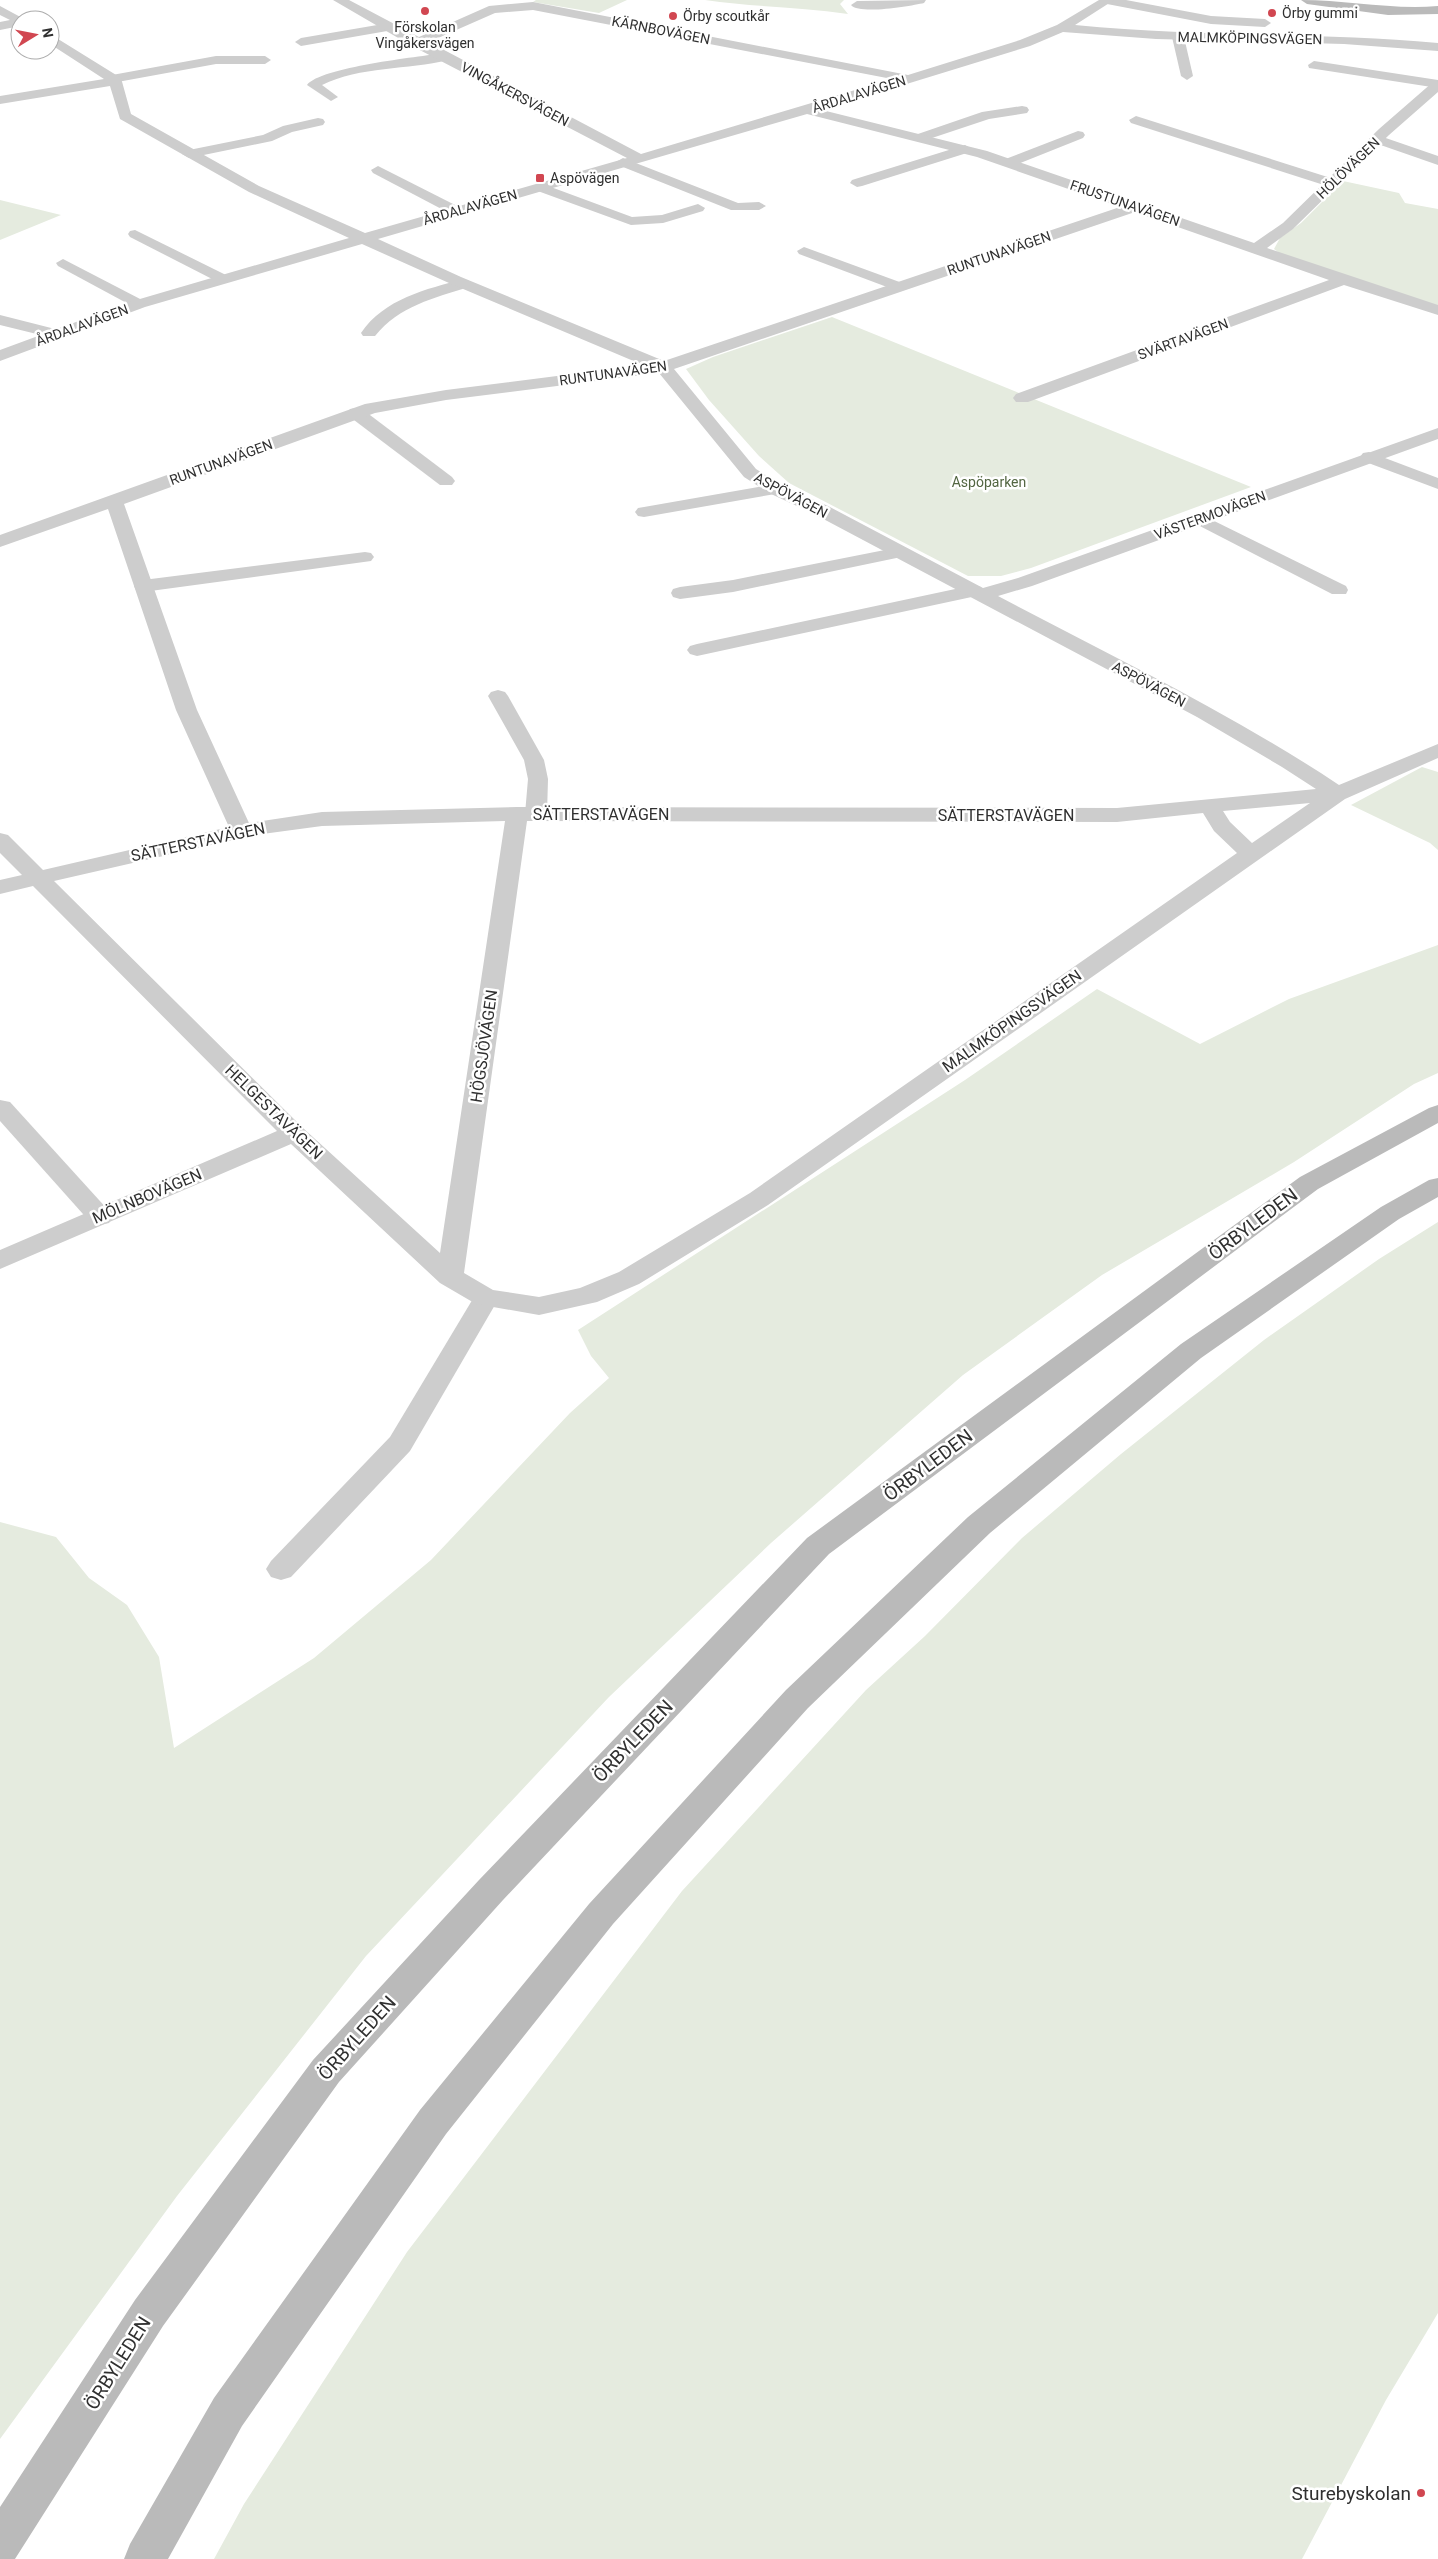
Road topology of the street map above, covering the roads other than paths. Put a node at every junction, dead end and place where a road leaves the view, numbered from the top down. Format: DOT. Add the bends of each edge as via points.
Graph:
graph roads {
  1 [pos="339,0"];
  2 [pos="920,0"];
  3 [pos="1108,0"];
  4 [pos="1307,0"];
  5 [pos="1438,2"];
  6 [pos="1334,4"];
  7 [pos="856,6"];
  8 [pos="1438,10"];
  9 [pos="1265,23"];
  10 [pos="389,27"];
  11 [pos="1062,28"];
  12 [pos="1178,37"];
  13 [pos="301,42"];
  14 [pos="418,43"];
  15 [pos="60,45"];
  16 [pos="1438,47"];
  17 [pos="444,57"];
  18 [pos="265,60"];
  19 [pos="1314,65"];
  20 [pos="1187,76"];
  21 [pos="910,79"];
  22 [pos="114,80"];
  23 [pos="1437,87"];
  24 [pos="331,96"];
  25 [pos="0,100"];
  26 [pos="807,110"];
  27 [pos="1022,110"];
  28 [pos="1136,120"];
  29 [pos="318,122"];
  30 [pos="1078,136"];
  31 [pos="920,138"];
  32 [pos="1377,139"];
  33 [pos="966,149"];
  34 [pos="189,154"];
  35 [pos="982,154"];
  36 [pos="638,158"];
  37 [pos="1438,161"];
  38 [pos="624,162"];
  39 [pos="1008,163"];
  40 [pos="378,170"];
  41 [pos="899,183"];
  42 [pos="1332,183"];
  43 [pos="857,184"];
  44 [pos="540,187"];
  45 [pos="759,206"];
  46 [pos="1135,207"];
  47 [pos="698,208"];
  48 [pos="456,211"];
  49 [pos="136,234"];
  50 [pos="362,238"];
  51 [pos="1256,249"];
  52 [pos="804,251"];
  53 [pos="63,263"];
  54 [pos="223,279"];
  55 [pos="1344,280"];
  56 [pos="464,284"];
  57 [pos="900,287"];
  58 [pos="139,304"];
  59 [pos="1438,310"];
  60 [pos="0,320"];
  61 [pos="369,333"];
  62 [pos="57,334"];
  63 [pos="0,356"];
  64 [pos="663,367"];
  65 [pos="1022,398"];
  66 [pos="356,414"];
  67 [pos="1438,433"];
  68 [pos="1369,457"];
  69 [pos="446,481"];
  70 [pos="1438,484"];
  71 [pos="775,489"];
  72 [pos="114,501"];
  73 [pos="644,512"];
  74 [pos="1200,519"];
  75 [pos="0,541"];
  76 [pos="900,552"];
  77 [pos="365,557"];
  78 [pos="143,586"];
  79 [pos="1339,590"];
  80 [pos="680,593"];
  81 [pos="977,593"];
  82 [pos="697,650"];
  83 [pos="498,696"];
  84 [pos="1438,750"];
  85 [pos="1336,794"];
  86 [pos="1209,806"];
  87 [pos="527,814"];
  88 [pos="242,831"];
  89 [pos="0,840"];
  90 [pos="1251,854"];
  91 [pos="39,878"];
  92 [pos="0,887"];
  93 [pos="1,1107"];
  94 [pos="1438,1113"];
  95 [pos="294,1133"];
  96 [pos="1438,1186"];
  97 [pos="100,1217"];
  98 [pos="0,1260"];
  99 [pos="450,1277"];
  100 [pos="587,1296"];
  101 [pos="486,1298"];
  102 [pos="281,1569"];
  103 [pos="0,2545"];
  104 [pos="145,2559"];
  1 -- 10 [label="street, VINGÅKERSVÄGEN"];
  2 -- 7 [label="street"];
  3 -- 9 [label="lane" via="1211,20"];
  3 -- 11 [label="street, ÅRDALAVÄGEN"];
  4 -- 6 [label="main road"];
  5 -- 6 [label="main road" via="1385,6"];
  6 -- 8 [label="main road" via="1395,12"];
  10 -- 13 [label="lane"];
  10 -- 14 [label="street, VINGÅKERSVÄGEN"];
  11 -- 12 [label="street, MALMKÖPINGSVÄGEN"];
  11 -- 21 [label="street, ÅRDALAVÄGEN" via="1026,43"];
  12 -- 16 [label="street, MALMKÖPINGSVÄGEN" via="1386,42"];
  12 -- 20 [label="lane"];
  14 -- 17 [label="street, VINGÅKERSVÄGEN"];
  14 -- 21 [label="street, KÄRNBOVÄGEN" via="494,8 532,6"];
  15 -- 22 [label="street"];
  17 -- 24 [label="lane" via="339,75 318,81 313,86"];
  17 -- 36 [label="street, VINGÅKERSVÄGEN"];
  18 -- 22 [label="lane" via="216,60"];
  19 -- 23 [label="lane"];
  21 -- 26 [label="street, ÅRDALAVÄGEN"];
  22 -- 25 [label="street"];
  22 -- 34 [label="street, ASPÖVÄGEN" via="125,116"];
  23 -- 32 [label="street, HÖLÖVÄGEN"];
  26 -- 31 [label="street, FRUSTUNAVÄGEN"];
  26 -- 36 [label="street, ÅRDALAVÄGEN"];
  27 -- 31 [label="lane" via="987,115"];
  28 -- 42 [label="lane"];
  29 -- 34 [label="lane" via="248,143"];
  30 -- 39 [label="lane"];
  31 -- 33 [label="street, FRUSTUNAVÄGEN"];
  32 -- 37 [label="lane"];
  32 -- 42 [label="street, HÖLÖVÄGEN"];
  33 -- 35 [label="street, FRUSTUNAVÄGEN"];
  33 -- 43 [label="lane"];
  34 -- 50 [label="street, ASPÖVÄGEN" via="254,189"];
  35 -- 39 [label="street, FRUSTUNAVÄGEN"];
  35 -- 41 [label="lane"];
  36 -- 38 [label="street, ÅRDALAVÄGEN"];
  38 -- 44 [label="street, ÅRDALAVÄGEN"];
  38 -- 45 [label="lane" via="736,207"];
  39 -- 46 [label="street, FRUSTUNAVÄGEN"];
  40 -- 48 [label="lane"];
  42 -- 51 [label="street, HÖLÖVÄGEN" via="1288,226"];
  44 -- 47 [label="lane" via="631,221 663,219"];
  44 -- 48 [label="street, ÅRDALAVÄGEN"];
  46 -- 51 [label="street, FRUSTUNAVÄGEN"];
  46 -- 57 [label="street, RUNTUNAVÄGEN"];
  48 -- 50 [label="street, ÅRDALAVÄGEN"];
  49 -- 54 [label="lane"];
  50 -- 54 [label="street, ÅRDALAVÄGEN"];
  50 -- 56 [label="street, ASPÖVÄGEN"];
  51 -- 55 [label="street, FRUSTUNAVÄGEN"];
  52 -- 57 [label="lane"];
  53 -- 58 [label="lane"];
  54 -- 58 [label="street, ÅRDALAVÄGEN"];
  55 -- 59 [label="street, FRUSTUNAVÄGEN"];
  55 -- 65 [label="street, SVÄRTAVÄGEN"];
  56 -- 61 [label="lane" via="396,306 378,320"];
  56 -- 64 [label="street, ASPÖVÄGEN"];
  57 -- 64 [label="street, RUNTUNAVÄGEN"];
  58 -- 62 [label="street, ÅRDALAVÄGEN"];
  60 -- 62 [label="lane"];
  62 -- 63 [label="street, ÅRDALAVÄGEN"];
  64 -- 66 [label="street, RUNTUNAVÄGEN" via="446,395 370,408"];
  64 -- 71 [label="street, ASPÖVÄGEN" via="750,473"];
  66 -- 69 [label="lane"];
  66 -- 72 [label="street, RUNTUNAVÄGEN"];
  67 -- 68 [label="street, VÄSTERMOVÄGEN"];
  68 -- 70 [label="lane"];
  68 -- 74 [label="street, VÄSTERMOVÄGEN"];
  71 -- 73 [label="lane"];
  71 -- 76 [label="street, ASPÖVÄGEN"];
  72 -- 75 [label="street, RUNTUNAVÄGEN"];
  72 -- 78 [label="street"];
  74 -- 79 [label="lane"];
  74 -- 81 [label="street, VÄSTERMOVÄGEN" via="1025,582"];
  76 -- 80 [label="lane" via="734,586"];
  76 -- 81 [label="street, ASPÖVÄGEN"];
  77 -- 78 [label="lane"];
  78 -- 88 [label="street" via="170,670 226,802"];
  81 -- 82 [label="lane"];
  81 -- 85 [label="street, ASPÖVÄGEN" via="1204,713 1290,762"];
  83 -- 87 [label="lane" via="534,760 538,779"];
  84 -- 85 [label="street, MALMKÖPINGSVÄGEN"];
  85 -- 86 [label="street, SÄTTERSTAVÄGEN"];
  85 -- 90 [label="street, MALMKÖPINGSVÄGEN"];
  86 -- 87 [label="street, SÄTTERSTAVÄGEN" via="1118,815"];
  86 -- 90 [label="street" via="1222,826"];
  87 -- 88 [label="street, SÄTTERSTAVÄGEN" via="322,819"];
  87 -- 99 [label="street, HÖGSJÖVÄGEN"];
  88 -- 91 [label="street, SÄTTERSTAVÄGEN"];
  89 -- 91 [label="street, HELGESTAVÄGEN"];
  90 -- 100 [label="street, MALMKÖPINGSVÄGEN" via="759,1199 629,1278"];
  91 -- 92 [label="street, SÄTTERSTAVÄGEN"];
  91 -- 95 [label="street, HELGESTAVÄGEN"];
  93 -- 97 [label="lane"];
  94 -- 103 [label="main road, ÖRBYLEDEN" via="1309,1183 818,1546 490,1890 326,2071 149,2313"];
  95 -- 97 [label="street, MÖLNBOVÄGEN"];
  95 -- 99 [label="street, HELGESTAVÄGEN"];
  96 -- 104 [label="main road" via="1390,1214 1191,1351 979,1525 798,1699 601,1914 434,2122 228,2412"];
  97 -- 98 [label="street, MÖLNBOVÄGEN"];
  99 -- 101 [label="street, HELGESTAVÄGEN"];
  100 -- 101 [label="street, HELGESTAVÄGEN" via="539,1306"];
  101 -- 102 [label="lane" via="400,1444"];
}
